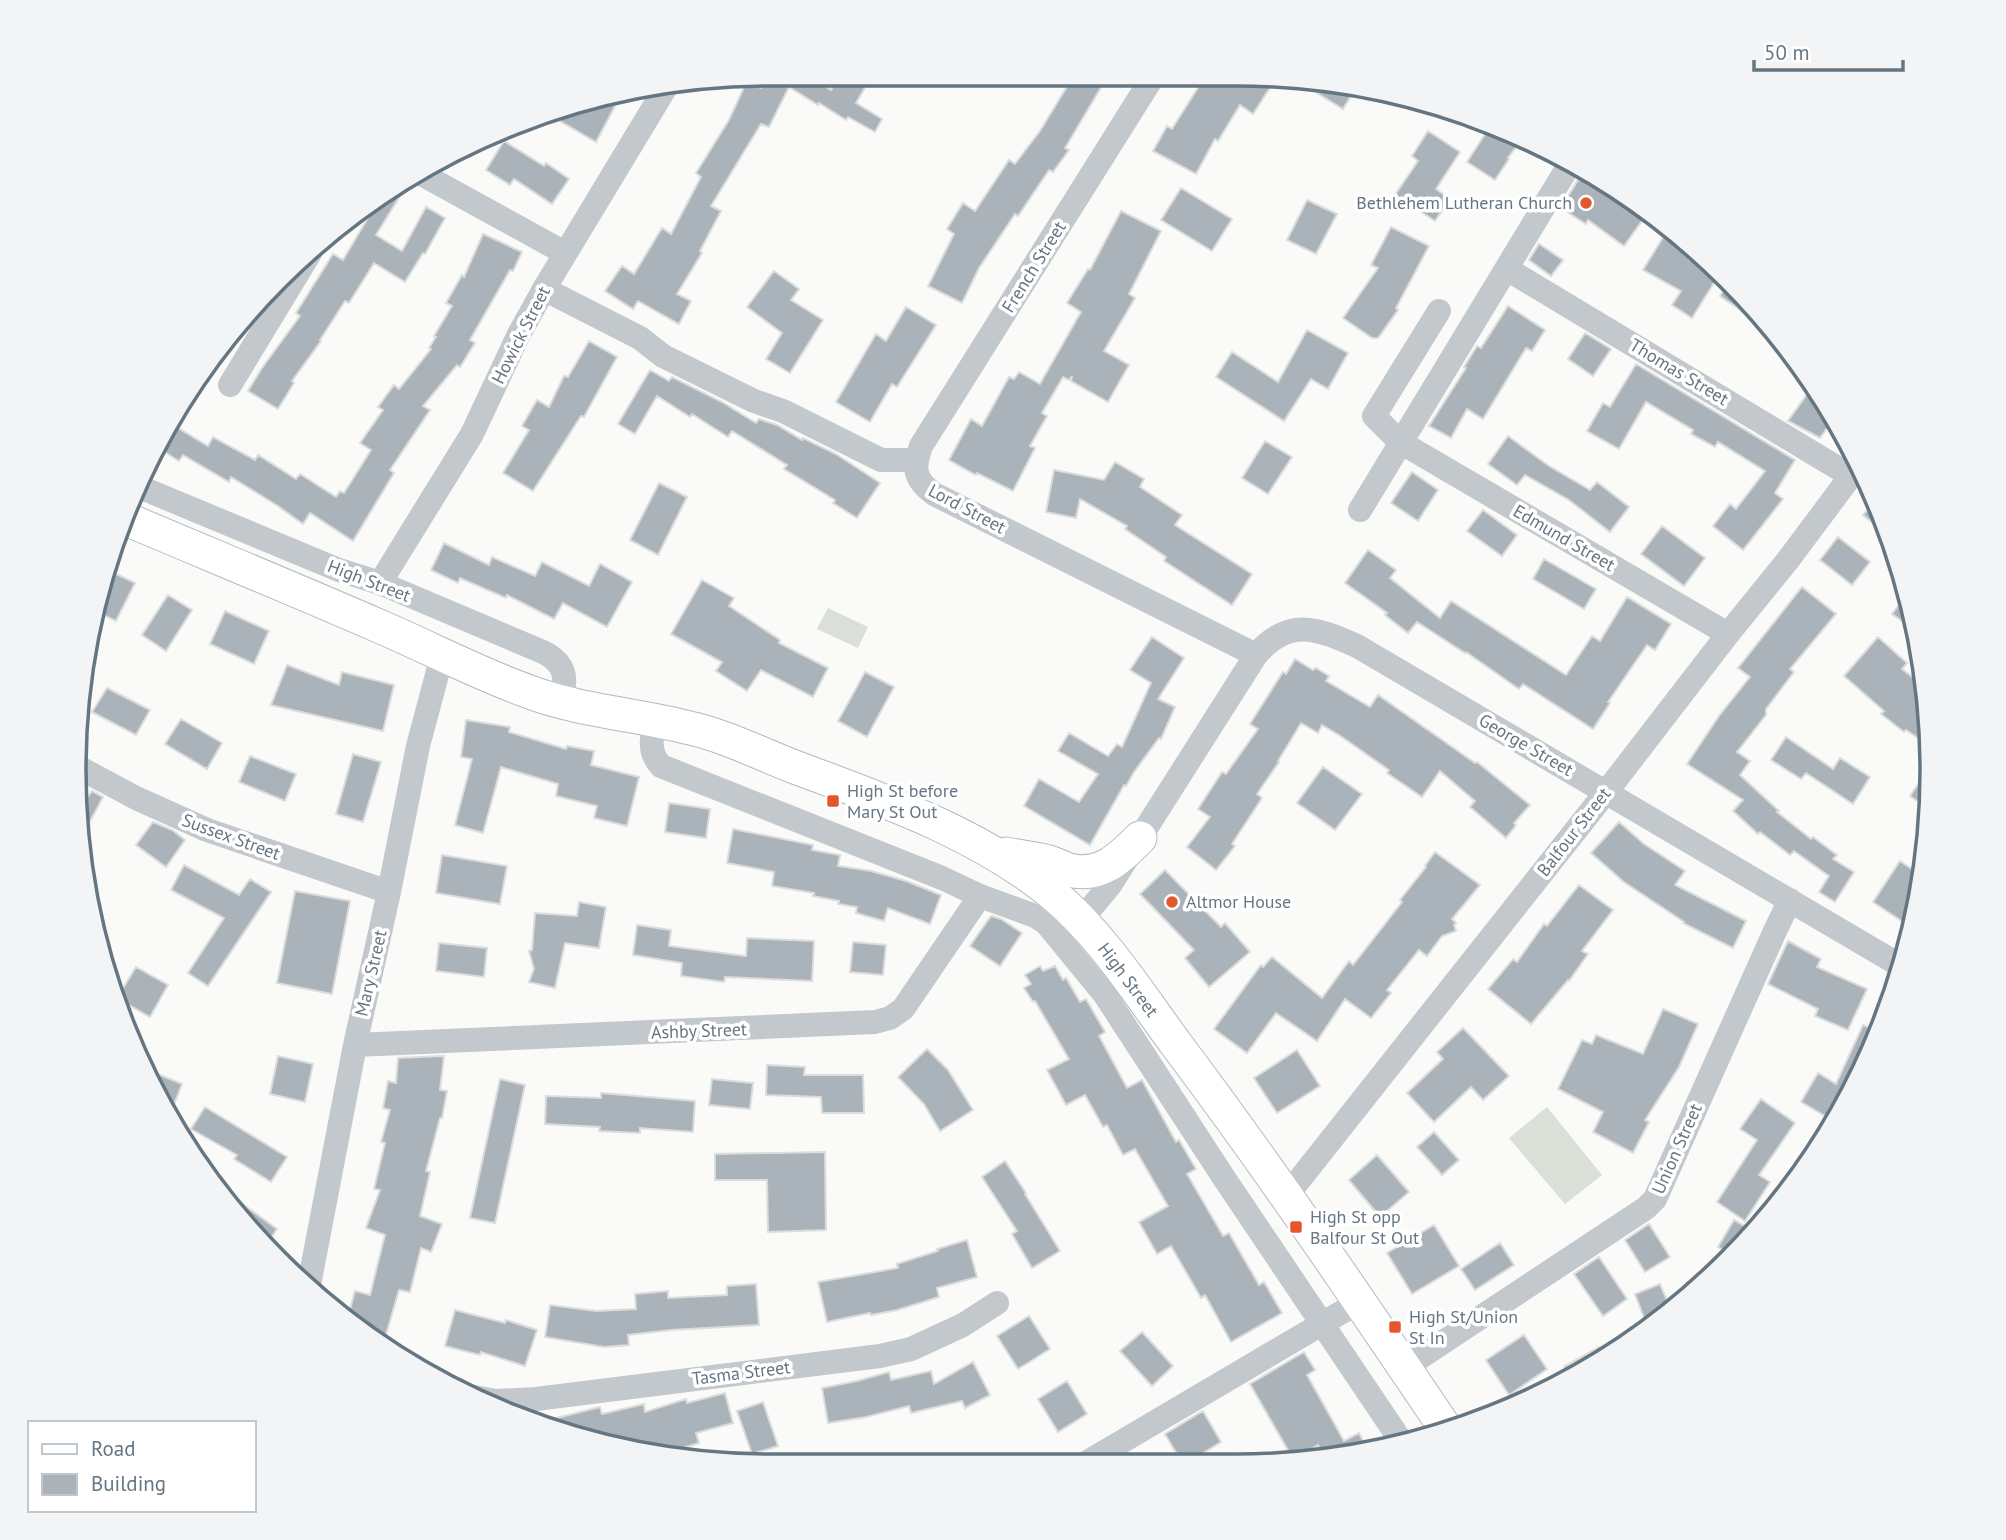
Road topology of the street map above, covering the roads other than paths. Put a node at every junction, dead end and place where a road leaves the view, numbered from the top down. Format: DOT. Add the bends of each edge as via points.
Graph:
graph roads {
  1 [pos="1147,86"];
  2 [pos="661,95"];
  3 [pos="1566,170"];
  4 [pos="427,177"];
  5 [pos="565,253"];
  6 [pos="1507,269"];
  7 [pos="295,278"];
  8 [pos="544,289"];
  9 [pos="1439,311"];
  10 [pos="230,384"];
  11 [pos="1400,442"];
  12 [pos="916,460"];
  13 [pos="1850,467"];
  14 [pos="1853,473"];
  15 [pos="146,490"];
  16 [pos="1360,510"];
  17 [pos="133,522"];
  18 [pos="380,583"];
  19 [pos="1728,634"];
  20 [pos="1256,655"];
  21 [pos="444,657"];
  22 [pos="561,703"];
  23 [pos="656,721"];
  24 [pos="86,771"];
  25 [pos="1606,793"];
  26 [pos="1140,838"];
  27 [pos="986,850"];
  28 [pos="389,892"];
  29 [pos="980,896"];
  30 [pos="1790,900"];
  31 [pos="1081,920"];
  32 [pos="1893,961"];
  33 [pos="355,1045"];
  34 [pos="1283,1193"];
  35 [pos="311,1276"];
  36 [pos="1359,1302"];
  37 [pos="997,1303"];
  38 [pos="1322,1324"];
  39 [pos="1404,1368"];
  40 [pos="506,1401"];
  41 [pos="1441,1422"];
  42 [pos="1397,1435"];
  43 [pos="1101,1454"];
  1 -- 12 [label="street, French Street"];
  2 -- 5 [label="street, Howick Street"];
  3 -- 6 [label="street"];
  4 -- 5 [label="street"];
  5 -- 8 [label="street, Howick Street"];
  6 -- 11 [label="street"];
  6 -- 13 [label="street, Thomas Street"];
  7 -- 10 [label="street"];
  8 -- 12 [label="street" via="640,338 663,356 881,460"];
  8 -- 18 [label="street, Howick Street" via="471,434"];
  9 -- 11 [label="street, Edmund Street" via="1374,416"];
  11 -- 16 [label="street"];
  11 -- 19 [label="street, Edmund Street"];
  12 -- 20 [label="street, Lord Street" via="919,479 934,494"];
  14 -- 19 [label="street, Balfour Street"];
  15 -- 18 [label="street, High Street"];
  17 -- 21 [label="main road, High Street"];
  18 -- 22 [label="street, High Street" via="553,656 565,677"];
  19 -- 25 [label="street, Balfour Street"];
  20 -- 25 [label="street, George Street" via="1273,637 1290,630 1326,633 1357,646"];
  20 -- 26 [label="street, George Street"];
  21 -- 22 [label="main road, High Street"];
  21 -- 28 [label="street, Mary Street" via="418,746"];
  22 -- 23 [label="main road, High Street"];
  23 -- 27 [label="main road, High Street" via="710,734 838,782 938,824"];
  23 -- 29 [label="street, High Street" via="652,749 661,765"];
  24 -- 28 [label="street, Sussex Street" via="207,830"];
  25 -- 30 [label="street, George Street"];
  25 -- 34 [label="street, Balfour Street" via="1296,1184"];
  26 -- 27 [label="main road" via="1115,862 1087,872"];
  26 -- 31 [label="street, George Street"];
  27 -- 31 [label="main road, High Street" via="1026,874"];
  28 -- 33 [label="street, Mary Street"];
  29 -- 33 [label="street, Ashby Street" via="903,1009 875,1022"];
  29 -- 38 [label="street, High Street" via="1035,916 1052,929 1105,995"];
  30 -- 32 [label="street, George Street"];
  30 -- 39 [label="street, Union Street" via="1655,1199"];
  31 -- 34 [label="main road, High Street"];
  33 -- 35 [label="street, Mary Street"];
  34 -- 36 [label="main road, High Street"];
  36 -- 38 [label="street"];
  36 -- 39 [label="main road, High Street"];
  37 -- 40 [label="street, Tasma Street" via="932,1340 880,1356"];
  38 -- 42 [label="street, High Street"];
  38 -- 43 [label="street"];
  39 -- 41 [label="main road, High Street"];
}
